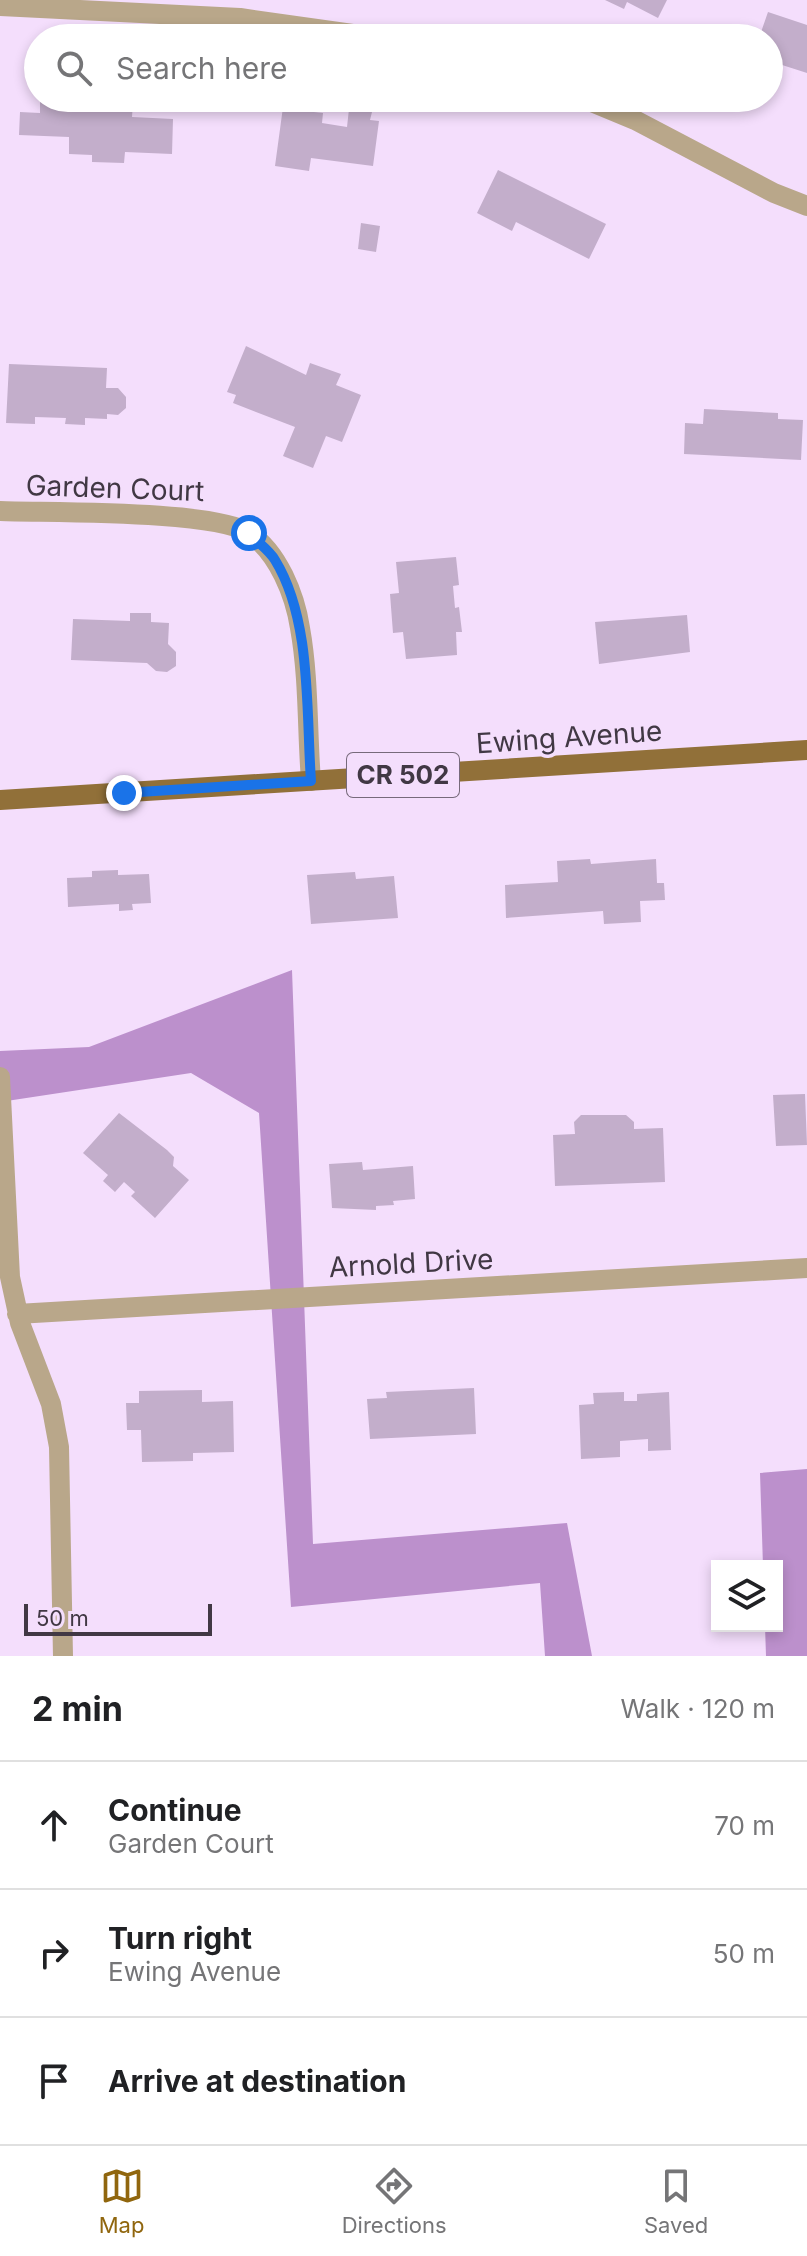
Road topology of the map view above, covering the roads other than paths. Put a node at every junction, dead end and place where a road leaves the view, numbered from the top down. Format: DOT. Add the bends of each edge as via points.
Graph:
graph roads {
  1 [pos="38,4"];
  2 [pos="0,6"];
  3 [pos="282,24"];
  4 [pos="614,112"];
  5 [pos="807,206"];
  6 [pos="0,511"];
  7 [pos="807,750"];
  8 [pos="311,781"];
  9 [pos="0,800"];
  10 [pos="0,1077"];
  11 [pos="807,1268"];
  12 [pos="17,1314"];
  13 [pos="63,1656"];
  1 -- 2 [label="street"];
  1 -- 3 [label="street"];
  4 -- 5 [label="street"];
  6 -- 8 [label="street, Garden Court" via="215,520 249,533 274,559 296,613"];
  7 -- 8 [label="main road, Ewing Avenue / CR 502"];
  8 -- 9 [label="main road, Ewing Avenue / CR 502"];
  10 -- 12 [label="street" via="10,1277"];
  11 -- 12 [label="street, Arnold Drive"];
  12 -- 13 [label="street" via="51,1404 59,1447"];
}
